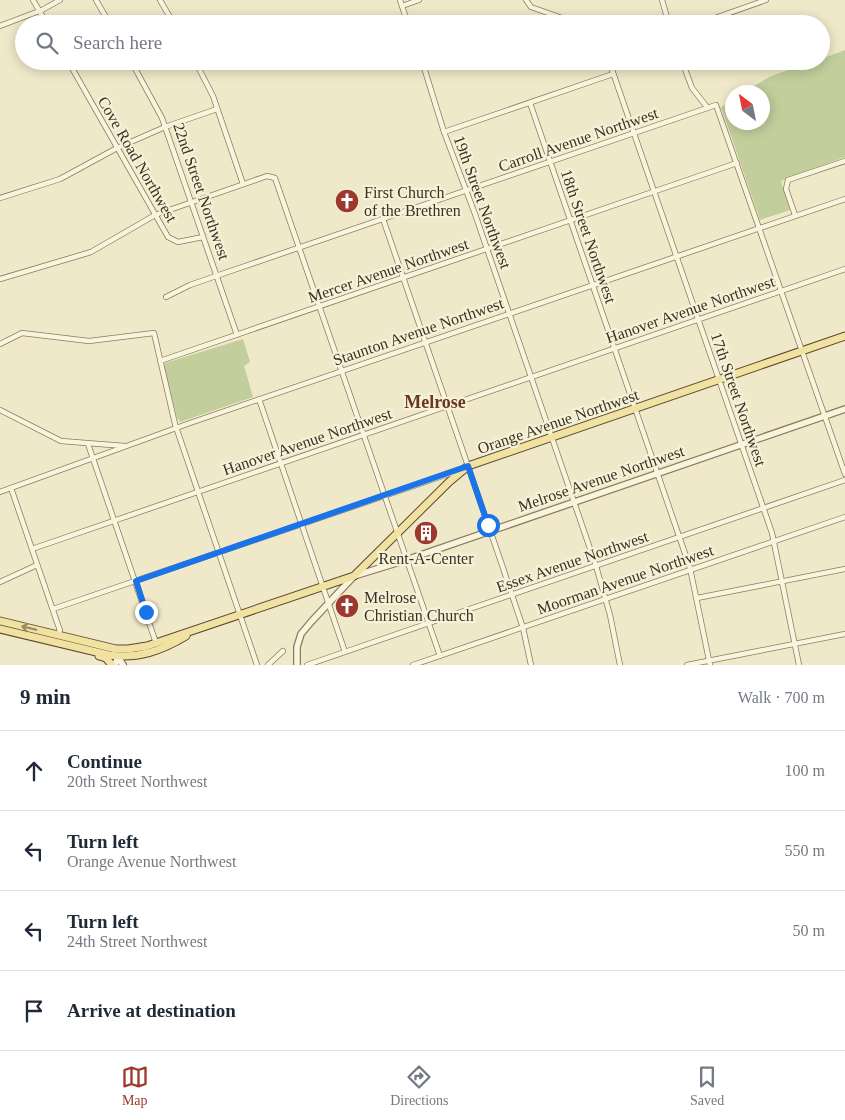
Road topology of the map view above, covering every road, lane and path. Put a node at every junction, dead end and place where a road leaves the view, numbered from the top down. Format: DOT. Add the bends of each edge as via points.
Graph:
graph roads {
  1 [pos="33,0"];
  2 [pos="60,0"];
  3 [pos="96,0"];
  4 [pos="160,0"];
  5 [pos="400,0"];
  6 [pos="419,0"];
  7 [pos="526,0"];
  8 [pos="662,0"];
  9 [pos="766,0"];
  10 [pos="402,6"];
  11 [pos="39,10"];
  12 [pos="27,15"];
  13 [pos="42,15"];
  14 [pos="105,15"];
  15 [pos="169,15"];
  16 [pos="405,15"];
  17 [pos="554,15"];
  18 [pos="667,15"];
  19 [pos="724,15"];
  20 [pos="15,20"];
  21 [pos="0,26"];
  22 [pos="73,70"];
  23 [pos="136,70"];
  24 [pos="200,70"];
  25 [pos="425,70"];
  26 [pos="612,70"];
  27 [pos="685,70"];
  28 [pos="613,74"];
  29 [pos="530,103"];
  30 [pos="707,107"];
  31 [pos="217,109"];
  32 [pos="165,127"];
  33 [pos="444,132"];
  34 [pos="634,133"];
  35 [pos="117,148"];
  36 [pos="551,161"];
  37 [pos="845,161"];
  38 [pos="737,163"];
  39 [pos="243,184"];
  40 [pos="466,191"];
  41 [pos="654,192"];
  42 [pos="0,198"];
  43 [pos="844,201"];
  44 [pos="191,203"];
  45 [pos="155,215"];
  46 [pos="795,215"];
  47 [pos="383,219"];
  48 [pos="571,221"];
  49 [pos="759,228"];
  50 [pos="203,237"];
  51 [pos="299,248"];
  52 [pos="487,250"];
  53 [pos="676,256"];
  54 [pos="845,270"];
  55 [pos="216,276"];
  56 [pos="403,278"];
  57 [pos="0,279"];
  58 [pos="592,284"];
  59 [pos="782,291"];
  60 [pos="166,297"];
  61 [pos="320,307"];
  62 [pos="509,313"];
  63 [pos="698,320"];
  64 [pos="237,335"];
  65 [pos="845,336"];
  66 [pos="425,342"];
  67 [pos="0,344"];
  68 [pos="614,349"];
  69 [pos="801,351"];
  70 [pos="160,361"];
  71 [pos="341,371"];
  72 [pos="531,377"];
  73 [pos="718,380"];
  74 [pos="259,399"];
  75 [pos="447,406"];
  76 [pos="635,409"];
  77 [pos="845,409"];
  78 [pos="0,410"];
  79 [pos="825,416"];
  80 [pos="176,428"];
  81 [pos="364,435"];
  82 [pos="552,438"];
  83 [pos="88,444"];
  84 [pos="741,445"];
  85 [pos="126,446"];
  86 [pos="94,459"];
  87 [pos="281,463"];
  88 [pos="465,468"];
  89 [pos="658,474"];
  90 [pos="845,474"];
  91 [pos="845,480"];
  92 [pos="11,488"];
  93 [pos="0,492"];
  94 [pos="198,492"];
  95 [pos="384,495"];
  96 [pos="574,502"];
  97 [pos="763,508"];
  98 [pos="845,518"];
  99 [pos="115,521"];
  100 [pos="301,524"];
  101 [pos="490,531"];
  102 [pos="398,535"];
  103 [pos="680,537"];
  104 [pos="774,541"];
  105 [pos="32,549"];
  106 [pos="218,552"];
  107 [pos="406,560"];
  108 [pos="37,565"];
  109 [pos="596,566"];
  110 [pos="845,569"];
  111 [pos="691,570"];
  112 [pos="354,576"];
  113 [pos="136,581"];
  114 [pos="0,582"];
  115 [pos="782,582"];
  116 [pos="323,587"];
  117 [pos="512,595"];
  118 [pos="697,598"];
  119 [pos="607,600"];
  120 [pos="328,604"];
  121 [pos="52,609"];
  122 [pos="240,616"];
  123 [pos="0,621"];
  124 [pos="428,624"];
  125 [pos="523,628"];
  126 [pos="0,629"];
  127 [pos="195,631"];
  128 [pos="58,634"];
  129 [pos="845,634"];
  130 [pos="53,642"];
  131 [pos="156,643"];
  132 [pos="795,644"];
  133 [pos="67,645"];
  134 [pos="105,646"];
  135 [pos="283,650"];
  136 [pos="345,652"];
  137 [pos="139,656"];
  138 [pos="440,656"];
  139 [pos="118,657"];
  140 [pos="709,663"];
  141 [pos="114,665"];
  142 [pos="123,665"];
  143 [pos="127,665"];
  144 [pos="257,665"];
  145 [pos="268,665"];
  146 [pos="297,665"];
  147 [pos="307,665"];
  148 [pos="413,665"];
  149 [pos="531,665"];
  150 [pos="620,665"];
  151 [pos="687,665"];
  152 [pos="799,665"];
  1 -- 11 [label="street"];
  2 -- 11 [label="street"];
  3 -- 14 [label="street"];
  4 -- 15 [label="street"];
  5 -- 10 [label="street"];
  6 -- 10 [label="street"];
  7 -- 17 [label="street" via="531,7"];
  8 -- 18 [label="street"];
  9 -- 19 [label="street"];
  10 -- 16 [label="street"];
  11 -- 12 [label="street"];
  11 -- 13 [label="street"];
  20 -- 21 [label="street"];
  22 -- 35 [label="street, Cove Road Northwest"];
  23 -- 32 [label="street, 22nd Street Northwest"];
  24 -- 31 [label="street"];
  25 -- 33 [label="street, 19th Street Northwest"];
  26 -- 28 [label="street, 17th Street Northwest"];
  27 -- 30 [label="street" via="692,88"];
  28 -- 29 [label="street"];
  28 -- 34 [label="street, 17th Street Northwest"];
  29 -- 33 [label="street"];
  29 -- 36 [label="street, 18th Street Northwest"];
  30 -- 34 [label="street, Carroll Avenue Northwest"];
  30 -- 38 [label="street, Carroll Avenue Northwest" via="716,105"];
  31 -- 32 [label="street"];
  31 -- 39 [label="street"];
  32 -- 35 [label="street"];
  32 -- 44 [label="street, 22nd Street Northwest"];
  33 -- 40 [label="street, 19th Street Northwest"];
  34 -- 36 [label="street, Carroll Avenue Northwest"];
  34 -- 41 [label="street, 17th Street Northwest"];
  35 -- 42 [label="street" via="60,180"];
  35 -- 45 [label="street, Cove Road Northwest"];
  36 -- 40 [label="street, Carroll Avenue Northwest"];
  36 -- 48 [label="street, 18th Street Northwest"];
  37 -- 46 [label="street" via="789,179 786,189"];
  38 -- 41 [label="street, Mercer Avenue Northwest"];
  38 -- 49 [label="street"];
  39 -- 44 [label="street"];
  39 -- 51 [label="street" via="267,176 275,178"];
  40 -- 47 [label="street, Carroll Avenue Northwest"];
  40 -- 52 [label="street, 19th Street Northwest"];
  41 -- 48 [label="street, Mercer Avenue Northwest"];
  41 -- 53 [label="street, 17th Street Northwest"];
  43 -- 46 [label="street, Staunton Avenue Northwest"];
  44 -- 45 [label="street"];
  44 -- 50 [label="street, 22nd Street Northwest"];
  45 -- 50 [label="street, Cove Road Northwest" via="174,241 187,242"];
  45 -- 57 [label="street" via="91,252"];
  46 -- 49 [label="street, Staunton Avenue Northwest"];
  47 -- 51 [label="street, Carroll Avenue Northwest"];
  47 -- 56 [label="street"];
  48 -- 52 [label="street, Mercer Avenue Northwest"];
  48 -- 58 [label="street, 18th Street Northwest"];
  49 -- 53 [label="street, Staunton Avenue Northwest"];
  49 -- 59 [label="street"];
  50 -- 55 [label="street, 22nd Street Northwest"];
  51 -- 55 [label="street, Carroll Avenue Northwest"];
  51 -- 61 [label="street"];
  52 -- 56 [label="street, Mercer Avenue Northwest"];
  52 -- 62 [label="street, 19th Street Northwest"];
  53 -- 58 [label="street, Staunton Avenue Northwest"];
  53 -- 63 [label="street, 17th Street Northwest"];
  54 -- 59 [label="street, Hanover Avenue Northwest"];
  55 -- 60 [label="street, Carroll Avenue Northwest"];
  55 -- 64 [label="street, 22nd Street Northwest"];
  56 -- 61 [label="street, Mercer Avenue Northwest"];
  56 -- 66 [label="street"];
  58 -- 62 [label="street, Staunton Avenue Northwest"];
  58 -- 68 [label="street, 18th Street Northwest"];
  59 -- 63 [label="street, Hanover Avenue Northwest"];
  59 -- 69 [label="street"];
  61 -- 64 [label="street, Mercer Avenue Northwest"];
  61 -- 71 [label="street"];
  62 -- 66 [label="street, Staunton Avenue Northwest"];
  62 -- 72 [label="street, 19th Street Northwest"];
  63 -- 68 [label="street, Hanover Avenue Northwest"];
  63 -- 73 [label="street, 17th Street Northwest"];
  64 -- 70 [label="street, Mercer Avenue Northwest"];
  65 -- 69 [label="main road, Orange Avenue Northwest"];
  66 -- 71 [label="street, Staunton Avenue Northwest"];
  66 -- 75 [label="street"];
  67 -- 70 [label="street" via="22,333 89,341 154,333"];
  68 -- 72 [label="street, Hanover Avenue Northwest"];
  68 -- 76 [label="street, 18th Street Northwest"];
  69 -- 73 [label="main road, Orange Avenue Northwest"];
  69 -- 79 [label="street"];
  70 -- 80 [label="street"];
  71 -- 74 [label="street, Staunton Avenue Northwest"];
  71 -- 81 [label="street"];
  72 -- 75 [label="street, Hanover Avenue Northwest"];
  72 -- 82 [label="street, 19th Street Northwest"];
  73 -- 76 [label="main road, Orange Avenue Northwest"];
  73 -- 84 [label="street, 17th Street Northwest"];
  74 -- 80 [label="street, Staunton Avenue Northwest"];
  74 -- 87 [label="street"];
  75 -- 81 [label="street, Hanover Avenue Northwest"];
  75 -- 88 [label="street"];
  76 -- 82 [label="main road, Orange Avenue Northwest"];
  76 -- 89 [label="street, 18th Street Northwest"];
  77 -- 79 [label="street, Melrose Avenue Northwest"];
  78 -- 83 [label="street" via="53,438"];
  79 -- 84 [label="street, Melrose Avenue Northwest"];
  79 -- 90 [label="street"];
  80 -- 85 [label="street, Staunton Avenue Northwest"];
  80 -- 94 [label="street"];
  81 -- 87 [label="street, Hanover Avenue Northwest"];
  81 -- 95 [label="street"];
  82 -- 88 [label="main road, Orange Avenue Northwest"];
  82 -- 96 [label="street, 19th Street Northwest"];
  83 -- 85 [label="street"];
  83 -- 86 [label="street"];
  84 -- 89 [label="street, Melrose Avenue Northwest"];
  84 -- 97 [label="street, 17th Street Northwest"];
  85 -- 86 [label="street, Staunton Avenue Northwest"];
  86 -- 92 [label="street, Staunton Avenue Northwest"];
  86 -- 99 [label="street"];
  87 -- 94 [label="street, Hanover Avenue Northwest"];
  87 -- 100 [label="street"];
  88 -- 95 [label="street, Orange Avenue Northwest"];
  88 -- 101 [label="street"];
  88 -- 102 [label="main road"];
  89 -- 96 [label="street, Melrose Avenue Northwest"];
  89 -- 103 [label="street, 18th Street Northwest"];
  91 -- 97 [label="street, Essex Avenue Northwest"];
  92 -- 93 [label="street, Staunton Avenue Northwest"];
  92 -- 105 [label="street"];
  94 -- 99 [label="street, Hanover Avenue Northwest"];
  94 -- 106 [label="street"];
  95 -- 100 [label="street, Orange Avenue Northwest"];
  95 -- 102 [label="street"];
  96 -- 101 [label="street, Melrose Avenue Northwest"];
  96 -- 109 [label="street, 19th Street Northwest"];
  97 -- 103 [label="street, Essex Avenue Northwest"];
  97 -- 104 [label="street, 17th Street Northwest"];
  98 -- 104 [label="street, Moorman Avenue Northwest"];
  99 -- 105 [label="street, Hanover Avenue Northwest"];
  99 -- 113 [label="street"];
  100 -- 106 [label="street, Orange Avenue Northwest"];
  100 -- 116 [label="street"];
  101 -- 107 [label="street, Melrose Avenue Northwest"];
  101 -- 117 [label="street"];
  102 -- 107 [label="street"];
  102 -- 112 [label="main road"];
  103 -- 109 [label="street, Essex Avenue Northwest"];
  103 -- 111 [label="street, 18th Street Northwest"];
  104 -- 111 [label="street, Moorman Avenue Northwest"];
  104 -- 115 [label="street, 17th Street Northwest"];
  105 -- 108 [label="street"];
  106 -- 113 [label="street, Orange Avenue Northwest"];
  106 -- 122 [label="street"];
  107 -- 112 [label="street, Melrose Avenue Northwest"];
  107 -- 124 [label="street"];
  108 -- 114 [label="street"];
  108 -- 121 [label="street"];
  109 -- 117 [label="street, Essex Avenue Northwest"];
  109 -- 119 [label="street, 19th Street Northwest"];
  110 -- 115 [label="street"];
  111 -- 118 [label="street, 18th Street Northwest"];
  111 -- 119 [label="street, Moorman Avenue Northwest"];
  112 -- 116 [label="main road, Melrose Avenue Northwest"];
  112 -- 120 [label="street"];
  113 -- 121 [label="street, Orange Avenue Northwest"];
  113 -- 131 [label="street"];
  115 -- 118 [label="street"];
  115 -- 132 [label="street, 17th Street Northwest"];
  116 -- 120 [label="street"];
  116 -- 122 [label="main road, Melrose Avenue Northwest"];
  117 -- 124 [label="street, Essex Avenue Northwest"];
  117 -- 125 [label="street"];
  118 -- 140 [label="street, 18th Street Northwest"];
  119 -- 125 [label="street, Moorman Avenue Northwest"];
  119 -- 150 [label="street, 19th Street Northwest"];
  120 -- 136 [label="street"];
  120 -- 146 [label="street" via="299,641"];
  121 -- 128 [label="street" via="60,630"];
  122 -- 127 [label="main road, Melrose Avenue Northwest"];
  122 -- 144 [label="street"];
  128 -- 123 [label="main road, Melrose Avenue Northwest, one-way"];
  124 -- 136 [label="street, Essex Avenue Northwest"];
  124 -- 138 [label="street"];
  125 -- 138 [label="street, Moorman Avenue Northwest"];
  125 -- 149 [label="street"];
  126 -- 130 [label="main road, Melrose Avenue Northwest"];
  127 -- 131 [label="main road, Melrose Avenue Northwest"];
  127 -- 137 [label="main road, Melrose Avenue Northwest"];
  128 -- 130 [label="street"];
  128 -- 134 [label="main road, Melrose Avenue Northwest"];
  129 -- 132 [label="street"];
  130 -- 133 [label="main road, Melrose Avenue Northwest"];
  131 -- 134 [label="main road, Melrose Avenue Northwest" via="128,649"];
  131 -- 139 [label="main road" via="150,649 126,652"];
  132 -- 140 [label="street"];
  132 -- 152 [label="street, 17th Street Northwest"];
  133 -- 139 [label="main road, Melrose Avenue Northwest"];
  133 -- 141 [label="main road" via="72,650 101,657"];
  134 -- 139 [label="main road"];
  135 -- 145 [label="street"];
  136 -- 147 [label="street, Essex Avenue Northwest"];
  137 -- 139 [label="main road, Melrose Avenue Northwest"];
  137 -- 143 [label="main road"];
  138 -- 148 [label="street, Moorman Avenue Northwest"];
  139 -- 141 [label="main road"];
  139 -- 142 [label="main road"];
  140 -- 151 [label="street"];
}
